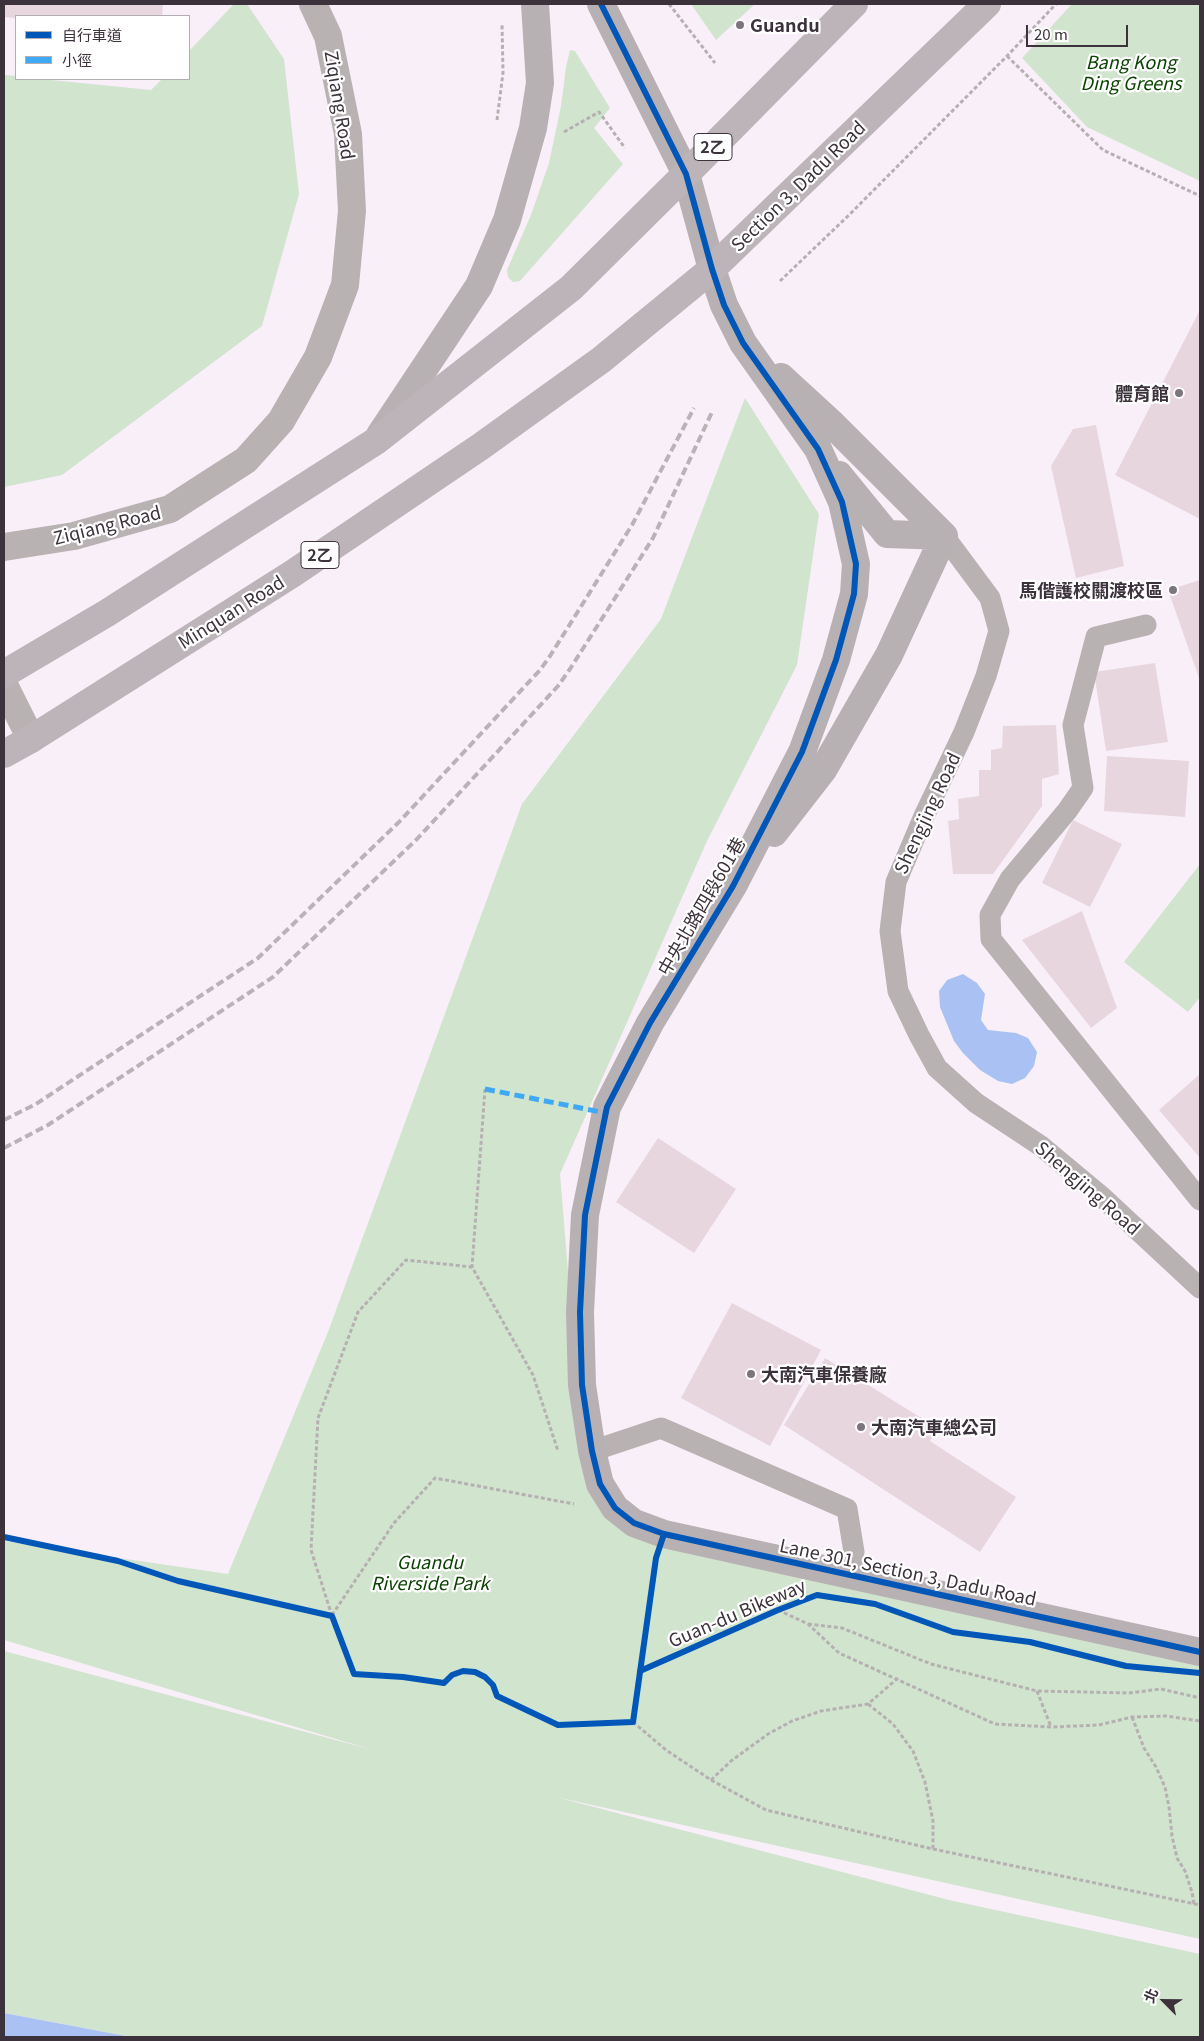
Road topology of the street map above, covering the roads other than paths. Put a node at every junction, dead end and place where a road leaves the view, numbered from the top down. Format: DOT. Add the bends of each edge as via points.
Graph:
graph roads {
  1 [pos="313,4"];
  2 [pos="535,4"];
  3 [pos="601,4"];
  4 [pos="854,4"];
  5 [pos="987,4"];
  6 [pos="686,174"];
  7 [pos="712,269"];
  8 [pos="743,343"];
  9 [pos="601,360"];
  10 [pos="376,441"];
  11 [pos="818,449"];
  12 [pos="944,536"];
  13 [pos="4,548"];
  14 [pos="1146,625"];
  15 [pos="4,674"];
  16 [pos="4,684"];
  17 [pos="31,739"];
  18 [pos="4,754"];
  19 [pos="733,886"];
  20 [pos="1200,1200"];
  21 [pos="1200,1288"];
  22 [pos="592,1450"];
  23 [pos="616,1508"];
  24 [pos="848,1575"];
  25 [pos="1200,1652"];
  1 -- 13 [label="street, Ziqiang Road" via="328,36 348,134 352,211 345,285 318,356 281,421 246,460 170,509 74,536"];
  2 -- 10 [label="street" via="540,83 533,128 507,220 479,286"];
  3 -- 6 [label="street"];
  4 -- 6 [label="main road, 2乙"];
  5 -- 7 [label="main road, Section 3, Dadu Road / 2乙"];
  6 -- 7 [label="street"];
  6 -- 10 [label="main road, 2乙" via="571,288"];
  7 -- 8 [label="street" via="724,305"];
  7 -- 9 [label="main road, Section 3, Dadu Road / 2乙"];
  8 -- 11 [label="street, 中央北路四段601巷"];
  8 -- 12 [label="street, Shengjing Road" via="830,422"];
  9 -- 17 [label="main road, Minquan Road / 2乙" via="480,447 292,574"];
  10 -- 15 [label="main road, 2乙" via="107,613"];
  11 -- 12 [label="street" via="887,534"];
  11 -- 19 [label="street, 中央北路四段601巷" via="842,502 856,564 854,594 836,660 802,752"];
  12 -- 19 [label="street, 中央北路四段601巷" via="889,655 823,770"];
  12 -- 21 [label="lane, Shengjing Road" via="990,598 999,630 986,676 964,732 896,882 890,930 898,991 937,1068 976,1103 1041,1146 1094,1190"];
  14 -- 20 [label="lane" via="1096,638 1073,725 1083,788 1010,879 990,915 991,938"];
  16 -- 17 [label="street"];
  17 -- 18 [label="main road, Minquan Road / 2乙"];
  19 -- 22 [label="street, 中央北路四段601巷" via="650,1023 607,1107 585,1215 580,1312 582,1385"];
  22 -- 23 [label="street, 中央北路四段601巷" via="600,1484"];
  22 -- 24 [label="lane" via="660,1428 847,1510 854,1552"];
  23 -- 24 [label="street, Lane 301, Section 3, Dadu Road" via="634,1522 664,1534"];
  24 -- 25 [label="street, Lane 301, Section 3, Dadu Road"];
}
